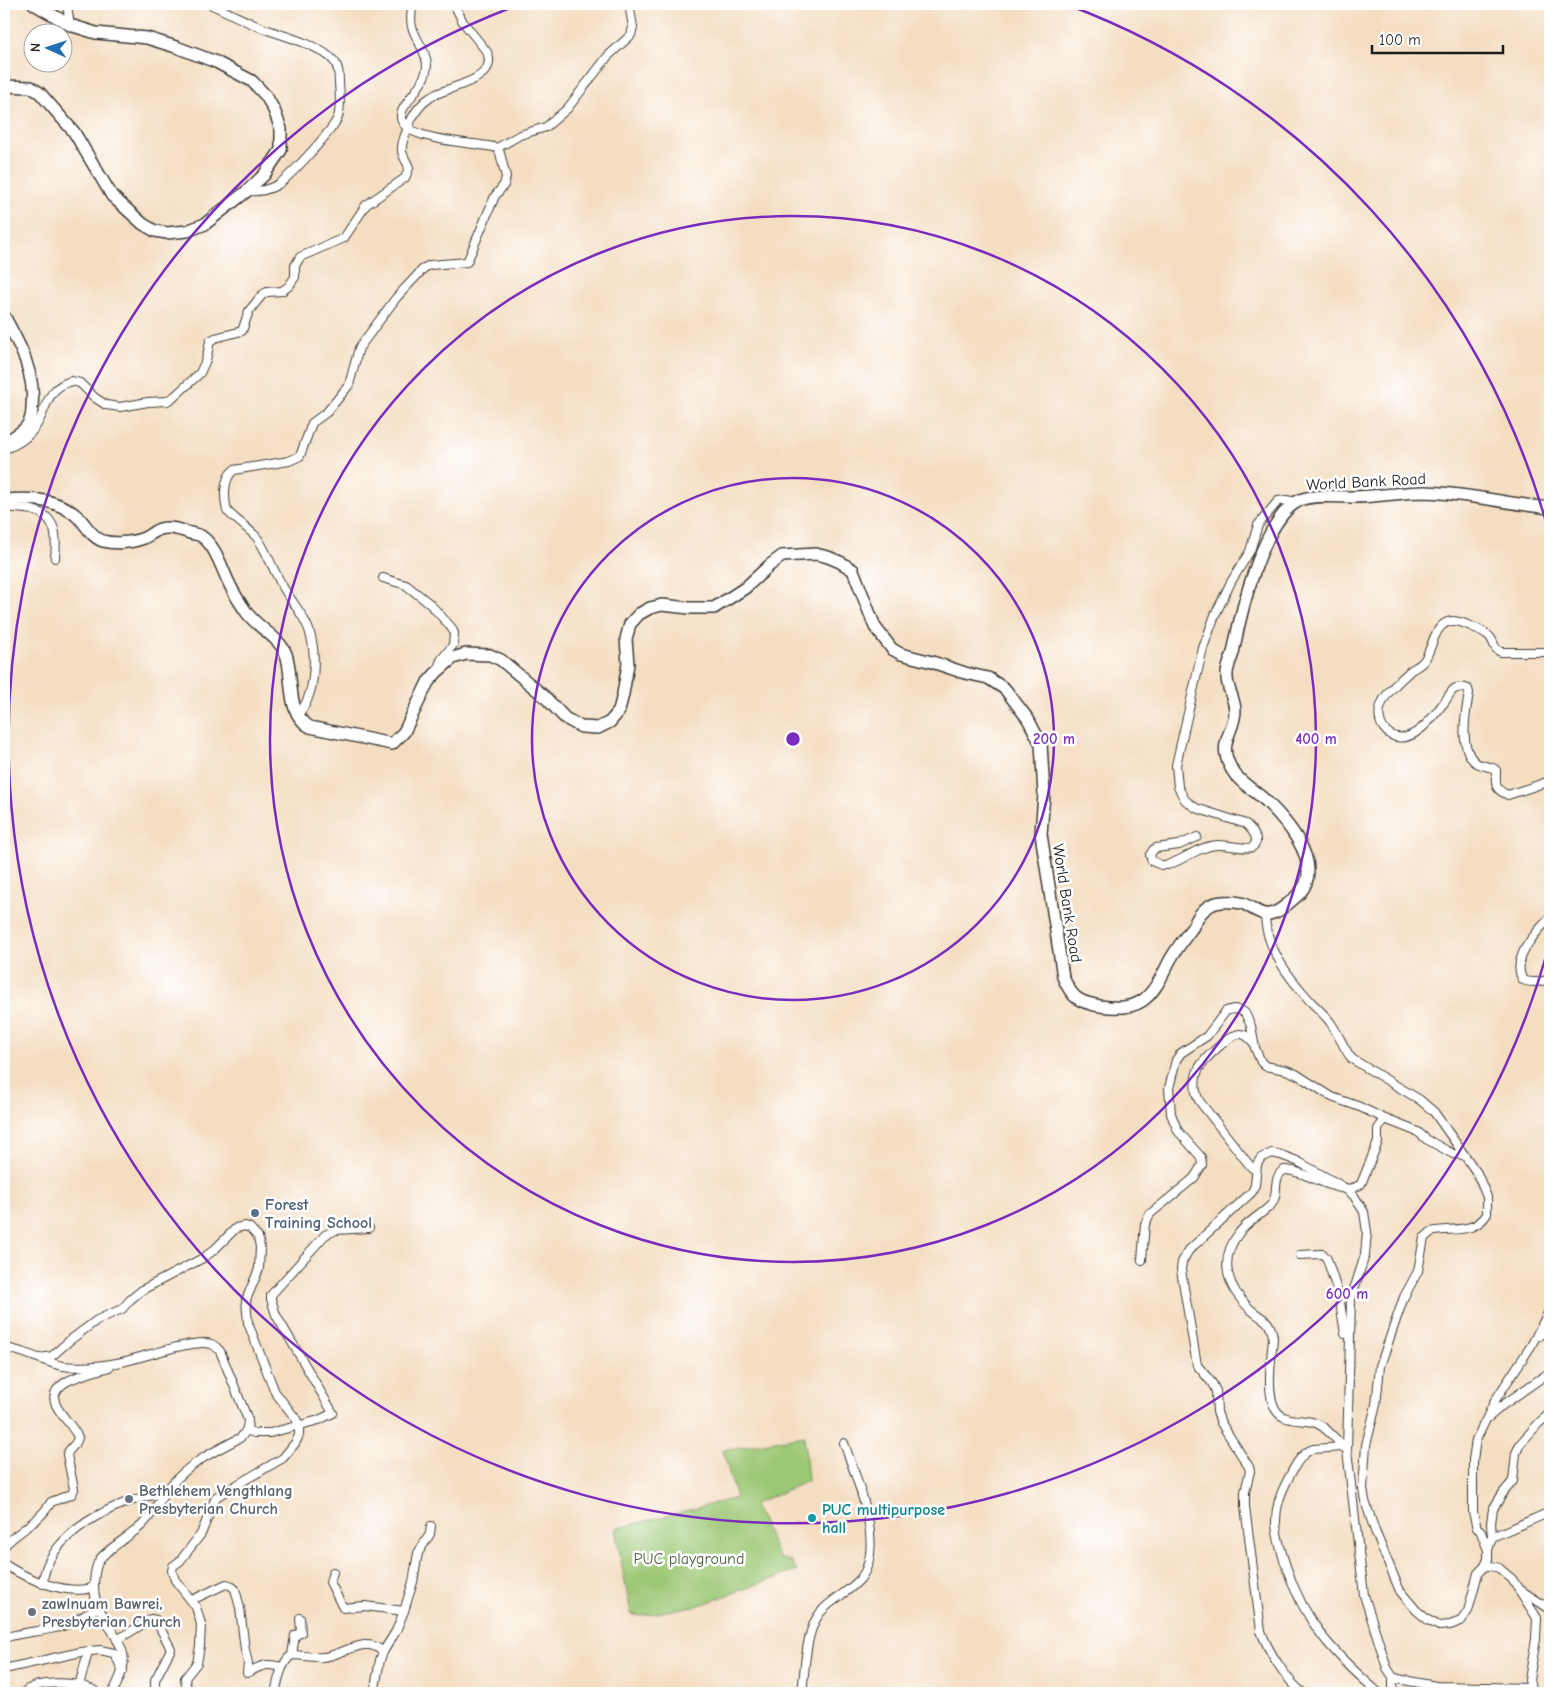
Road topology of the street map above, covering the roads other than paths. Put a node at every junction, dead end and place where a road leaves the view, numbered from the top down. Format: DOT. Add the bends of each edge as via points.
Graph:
graph roads {
  1 [pos="34,4"];
  2 [pos="65,4"];
  3 [pos="210,4"];
  4 [pos="412,4"];
  5 [pos="454,4"];
  6 [pos="629,4"];
  7 [pos="65,22"];
  8 [pos="70,22"];
  9 [pos="72,26"];
  10 [pos="4,86"];
  11 [pos="407,129"];
  12 [pos="497,148"];
  13 [pos="247,191"];
  14 [pos="4,316"];
  15 [pos="4,443"];
  16 [pos="4,449"];
  17 [pos="4,500"];
  18 [pos="1297,502"];
  19 [pos="4,506"];
  20 [pos="1550,508"];
  21 [pos="55,558"];
  22 [pos="383,578"];
  23 [pos="1550,652"];
  24 [pos="436,673"];
  25 [pos="298,714"];
  26 [pos="1550,781"];
  27 [pos="1197,837"];
  28 [pos="1265,914"];
  29 [pos="1550,918"];
  30 [pos="1550,978"];
  31 [pos="1253,1042"];
  32 [pos="1385,1119"];
  33 [pos="1464,1155"];
  34 [pos="1256,1170"];
  35 [pos="1345,1188"];
  36 [pos="369,1228"];
  37 [pos="1300,1255"];
  38 [pos="1142,1260"];
  39 [pos="1550,1309"];
  40 [pos="1550,1326"];
  41 [pos="1531,1346"];
  42 [pos="4,1348"];
  43 [pos="40,1358"];
  44 [pos="117,1363"];
  45 [pos="1348,1363"];
  46 [pos="1550,1372"];
  47 [pos="1550,1413"];
  48 [pos="1488,1418"];
  49 [pos="299,1425"];
  50 [pos="247,1430"];
  51 [pos="844,1443"];
  52 [pos="1345,1449"];
  53 [pos="163,1494"];
  54 [pos="1550,1512"];
  55 [pos="431,1526"];
  56 [pos="1492,1537"];
  57 [pos="4,1546"];
  58 [pos="1488,1550"];
  59 [pos="4,1564"];
  60 [pos="1485,1566"];
  61 [pos="333,1572"];
  62 [pos="43,1584"];
  63 [pos="94,1587"];
  64 [pos="1520,1590"];
  65 [pos="192,1600"];
  66 [pos="98,1607"];
  67 [pos="1550,1609"];
  68 [pos="404,1611"];
  69 [pos="300,1618"];
  70 [pos="4,1638"];
  71 [pos="117,1640"];
  72 [pos="88,1652"];
  73 [pos="383,1652"];
  74 [pos="292,1655"];
  75 [pos="282,1667"];
  76 [pos="4,1669"];
  77 [pos="123,1672"];
  78 [pos="1393,1677"];
  79 [pos="120,1682"];
  80 [pos="80,1685"];
  81 [pos="34,1690"];
  82 [pos="1532,1691"];
  83 [pos="23,1693"];
  84 [pos="77,1693"];
  85 [pos="98,1693"];
  86 [pos="112,1693"];
  87 [pos="120,1693"];
  88 [pos="155,1693"];
  89 [pos="192,1693"];
  90 [pos="275,1693"];
  91 [pos="374,1693"];
  92 [pos="802,1693"];
  93 [pos="1303,1693"];
  94 [pos="1379,1693"];
  95 [pos="1393,1693"];
  1 -- 7 [label="main road"];
  2 -- 8 [label="street"];
  3 -- 13 [label="street" via="312,48 335,63 339,73 338,118 326,134 285,179 257,192"];
  4 -- 11 [label="street" via="412,26 427,63 424,78 402,111 401,118"];
  5 -- 11 [label="street" via="463,22 490,57 489,66 464,84 424,101"];
  6 -- 12 [label="street" via="633,27 631,35 608,56 567,109 546,127 520,135"];
  9 -- 13 [label="main road" via="96,33 147,38 216,62 252,80 274,110 281,129 281,150 264,175"];
  10 -- 13 [label="main road" via="30,87 40,93 74,132 112,196 154,231 186,231 205,224"];
  11 -- 12 [label="street" via="426,136"];
  11 -- 16 [label="street" via="402,150 409,168 405,178 366,205 344,238 300,257 289,286 282,291 262,295 249,311 242,331 210,341 200,373 171,400 113,407 101,403 80,383 71,381 49,397 29,435"];
  12 -- 25 [label="street" via="506,177 504,185 495,196 467,262 424,268 396,298 359,348 349,385 327,412 312,423 300,456 289,461 234,470 227,478 227,511 258,539 309,630 313,668 311,686 307,703"];
  14 -- 15 [label="main road" via="25,357 34,397 28,426"];
  17 -- 25 [label="main road" via="30,498 67,508 101,540 129,542 170,528 200,536 213,550 247,614 280,644"];
  18 -- 20 [label="main road, World Bank Road" via="1307,498 1425,492"];
  18 -- 27 [label="street" via="1278,501 1258,525 1250,551 1215,614 1203,648 1176,765 1178,787 1185,800 1196,808 1246,824 1256,842 1250,848 1229,844 1208,846 1167,865 1152,860 1150,855 1156,848 1179,845"];
  18 -- 28 [label="main road, World Bank Road" via="1279,519 1266,543 1247,594 1234,652 1228,664 1227,677 1235,715 1226,738 1227,759 1233,772 1268,803 1296,838 1309,871 1300,894 1281,909"];
  19 -- 21 [label="street" via="31,510 52,521"];
  22 -- 24 [label="street" via="406,585 430,604 454,632 453,645"];
  23 -- 26 [label="street" via="1501,652 1494,648 1489,636 1458,622 1448,622 1438,630 1424,661 1383,698 1379,718 1390,735 1407,737 1423,727 1453,690 1464,687 1469,693 1465,727 1468,750 1480,766 1496,770 1494,780 1498,789 1508,795"];
  24 -- 25 [label="main road, World Bank Road" via="428,682 404,732 392,744 310,727"];
  24 -- 28 [label="main road, World Bank Road" via="453,658 466,654 490,655 501,660 566,718 581,727 598,728 610,722 619,711 628,664 626,639 630,624 640,614 662,605 714,608 746,588 782,556 816,554 828,557 853,570 875,627 892,649 988,678 1006,689 1028,719 1041,744 1044,794 1041,834 1063,977 1068,990 1081,1002 1118,1007 1148,998 1203,909 1213,903 1240,903"];
  28 -- 33 [label="street" via="1270,939 1282,965 1293,982 1332,1024 1346,1052 1434,1112"];
  29 -- 30 [label="street" via="1526,948 1519,970 1527,982"];
  31 -- 32 [label="street" via="1265,1066 1296,1074 1332,1097"];
  31 -- 34 [label="street" via="1239,1034 1225,1041 1200,1067 1196,1090 1200,1102"];
  31 -- 38 [label="street" via="1245,1013 1226,1011 1207,1036 1176,1060 1169,1088 1171,1114 1178,1130 1201,1157 1202,1165 1194,1178 1150,1214 1145,1224"];
  32 -- 33 [label="street" via="1418,1132 1453,1154"];
  32 -- 35 [label="street" via="1378,1129 1378,1142 1361,1184 1356,1188"];
  33 -- 60 [label="street" via="1484,1188 1487,1214 1477,1225 1431,1232 1424,1238 1418,1271 1406,1291 1380,1366 1376,1405 1366,1445 1363,1488 1365,1501 1400,1591 1428,1620 1438,1626 1461,1621 1468,1611 1478,1573"];
  34 -- 35 [label="street" via="1261,1158 1272,1153 1297,1161"];
  34 -- 93 [label="street" via="1252,1192 1189,1250 1181,1270 1197,1364 1216,1391 1221,1423 1249,1467 1245,1507 1261,1631 1294,1686"];
  35 -- 45 [label="street" via="1364,1212 1367,1232 1365,1254 1351,1299"];
  35 -- 52 [label="street" via="1284,1170 1278,1176 1274,1201 1239,1232 1228,1252 1227,1265 1230,1284 1236,1293 1269,1323 1271,1329 1270,1394 1275,1410 1290,1419 1318,1424"];
  36 -- 49 [label="street" via="336,1230 325,1235 271,1294 276,1315 333,1411 330,1416"];
  37 -- 45 [label="street" via="1320,1254 1327,1259 1339,1296"];
  39 -- 41 [label="street"];
  40 -- 41 [label="street"];
  41 -- 48 [label="street" via="1496,1399"];
  42 -- 43 [label="street"];
  43 -- 44 [label="street" via="64,1366"];
  43 -- 49 [label="street" via="52,1356 97,1320 122,1309 142,1290 196,1262 214,1250 236,1228 245,1226 255,1232 260,1247 258,1270 246,1300 248,1323 275,1392"];
  44 -- 50 [label="street" via="190,1345 211,1344 220,1351 248,1420"];
  44 -- 57 [label="street" via="65,1382 56,1389 56,1405 78,1437 67,1454 74,1488 72,1494 50,1502 45,1512"];
  45 -- 52 [label="street"];
  46 -- 48 [label="street"];
  47 -- 56 [label="street" via="1516,1452 1513,1480 1499,1498 1492,1516"];
  48 -- 58 [label="street" via="1476,1440 1472,1487 1473,1512"];
  49 -- 50 [label="street" via="270,1433"];
  49 -- 65 [label="street" via="296,1442 283,1458 216,1497 201,1534 180,1561 172,1566 175,1580"];
  50 -- 53 [label="street" via="240,1438 196,1461"];
  51 -- 92 [label="street" via="870,1527 869,1558 860,1578 817,1617 812,1629"];
  52 -- 78 [label="street" via="1364,1595"];
  52 -- 94 [label="street" via="1313,1450 1301,1457 1282,1490 1274,1522 1277,1540 1299,1601 1309,1618 1346,1665"];
  53 -- 62 [label="street" via="137,1498 116,1507 71,1534 48,1561"];
  53 -- 63 [label="street" via="143,1524 100,1558"];
  54 -- 56 [label="street"];
  55 -- 68 [label="street" via="430,1534 418,1553"];
  56 -- 58 [label="street"];
  58 -- 60 [label="street"];
  59 -- 62 [label="street"];
  60 -- 64 [label="street" via="1503,1571"];
  61 -- 68 [label="street" via="330,1582 342,1608 365,1606"];
  62 -- 63 [label="street" via="82,1589"];
  63 -- 66 [label="street"];
  64 -- 67 [label="street"];
  64 -- 82 [label="street" via="1537,1618 1529,1680"];
  65 -- 75 [label="street" via="226,1584 232,1586 240,1608 247,1673 270,1664"];
  65 -- 89 [label="street" via="200,1616 201,1635 197,1663 185,1678"];
  66 -- 70 [label="street" via="68,1625"];
  66 -- 71 [label="street"];
  68 -- 73 [label="street" via="392,1640"];
  69 -- 74 [label="street" via="301,1633 295,1635"];
  71 -- 77 [label="street" via="124,1657"];
  71 -- 88 [label="street" via="151,1619 156,1620 171,1651 156,1676"];
  72 -- 76 [label="street"];
  72 -- 77 [label="street" via="114,1653"];
  72 -- 80 [label="street"];
  73 -- 74 [label="street" via="366,1645 324,1657"];
  73 -- 91 [label="street"];
  74 -- 75 [label="street"];
  75 -- 90 [label="street"];
  77 -- 79 [label="street"];
  78 -- 82 [label="street" via="1436,1686"];
  78 -- 95 [label="street"];
  79 -- 86 [label="street"];
  79 -- 87 [label="street"];
  80 -- 81 [label="street" via="64,1683"];
  80 -- 84 [label="street"];
  80 -- 85 [label="street"];
  81 -- 83 [label="street"];
}
